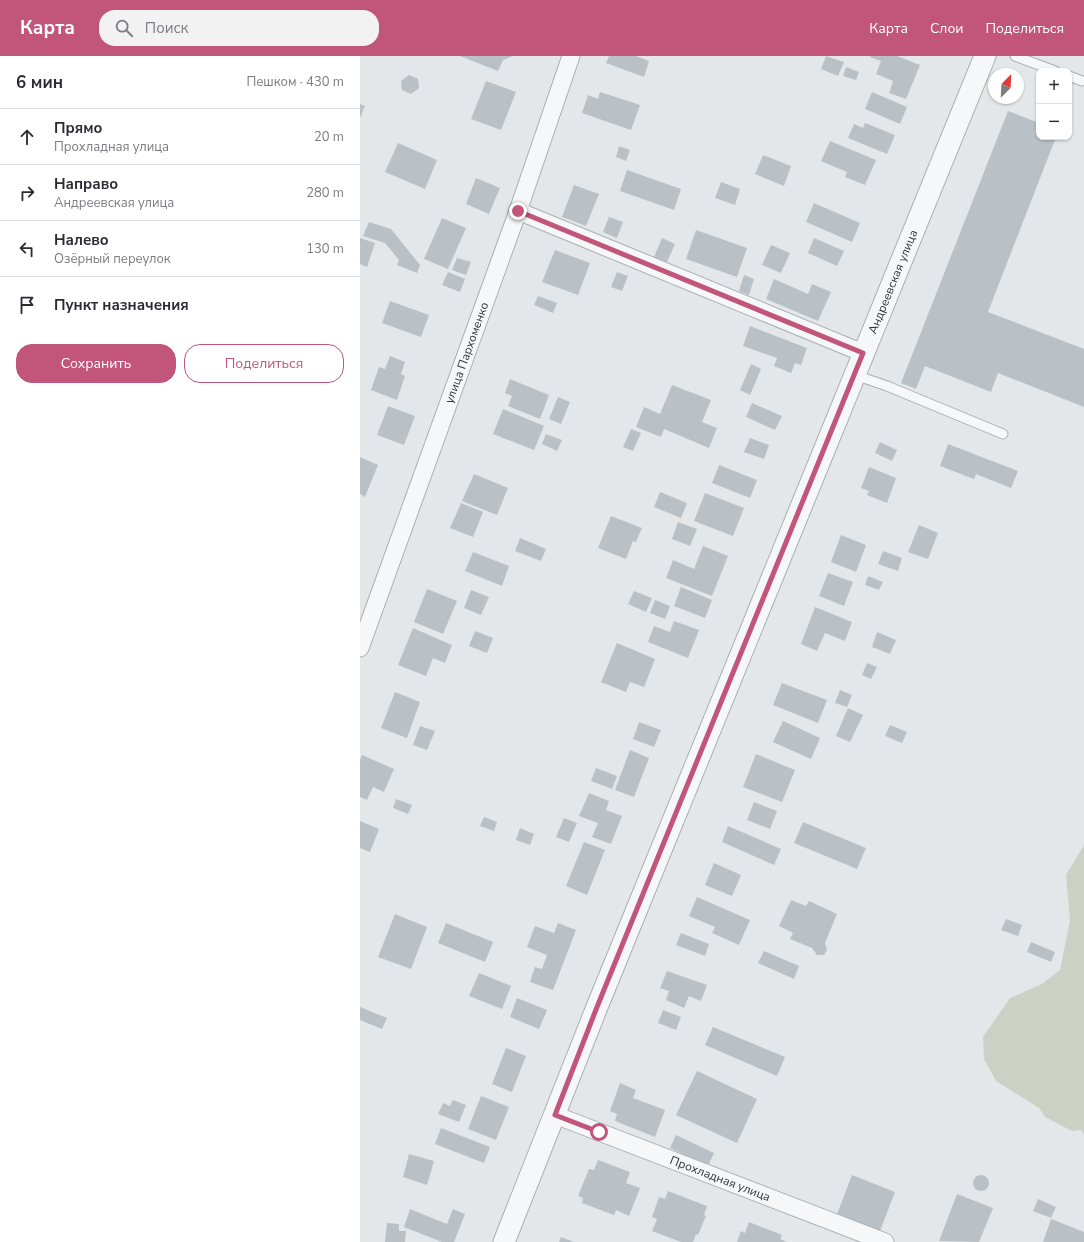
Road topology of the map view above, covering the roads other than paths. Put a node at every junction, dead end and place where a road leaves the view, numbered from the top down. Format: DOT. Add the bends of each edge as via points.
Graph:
graph roads {
  1 [pos="571,56"];
  2 [pos="985,56"];
  3 [pos="1015,56"];
  4 [pos="1047,68"];
  5 [pos="1072,77"];
  6 [pos="1082,81"];
  7 [pos="518,211"];
  8 [pos="863,353"];
  9 [pos="855,375"];
  10 [pos="1003,434"];
  11 [pos="360,648"];
  12 [pos="555,1115"];
  13 [pos="504,1242"];
  14 [pos="885,1242"];
  1 -- 7 [label="street, улица Пархоменко"];
  2 -- 8 [label="street, Андреевская улица"];
  3 -- 4 [label="lane"];
  5 -- 6 [label="lane"];
  7 -- 8 [label="street"];
  7 -- 11 [label="street, улица Пархоменко"];
  8 -- 9 [label="street, Андреевская улица"];
  9 -- 10 [label="lane"];
  9 -- 12 [label="street, Андреевская улица"];
  12 -- 13 [label="street, Андреевская улица"];
  12 -- 14 [label="street, Прохладная улица"];
}
